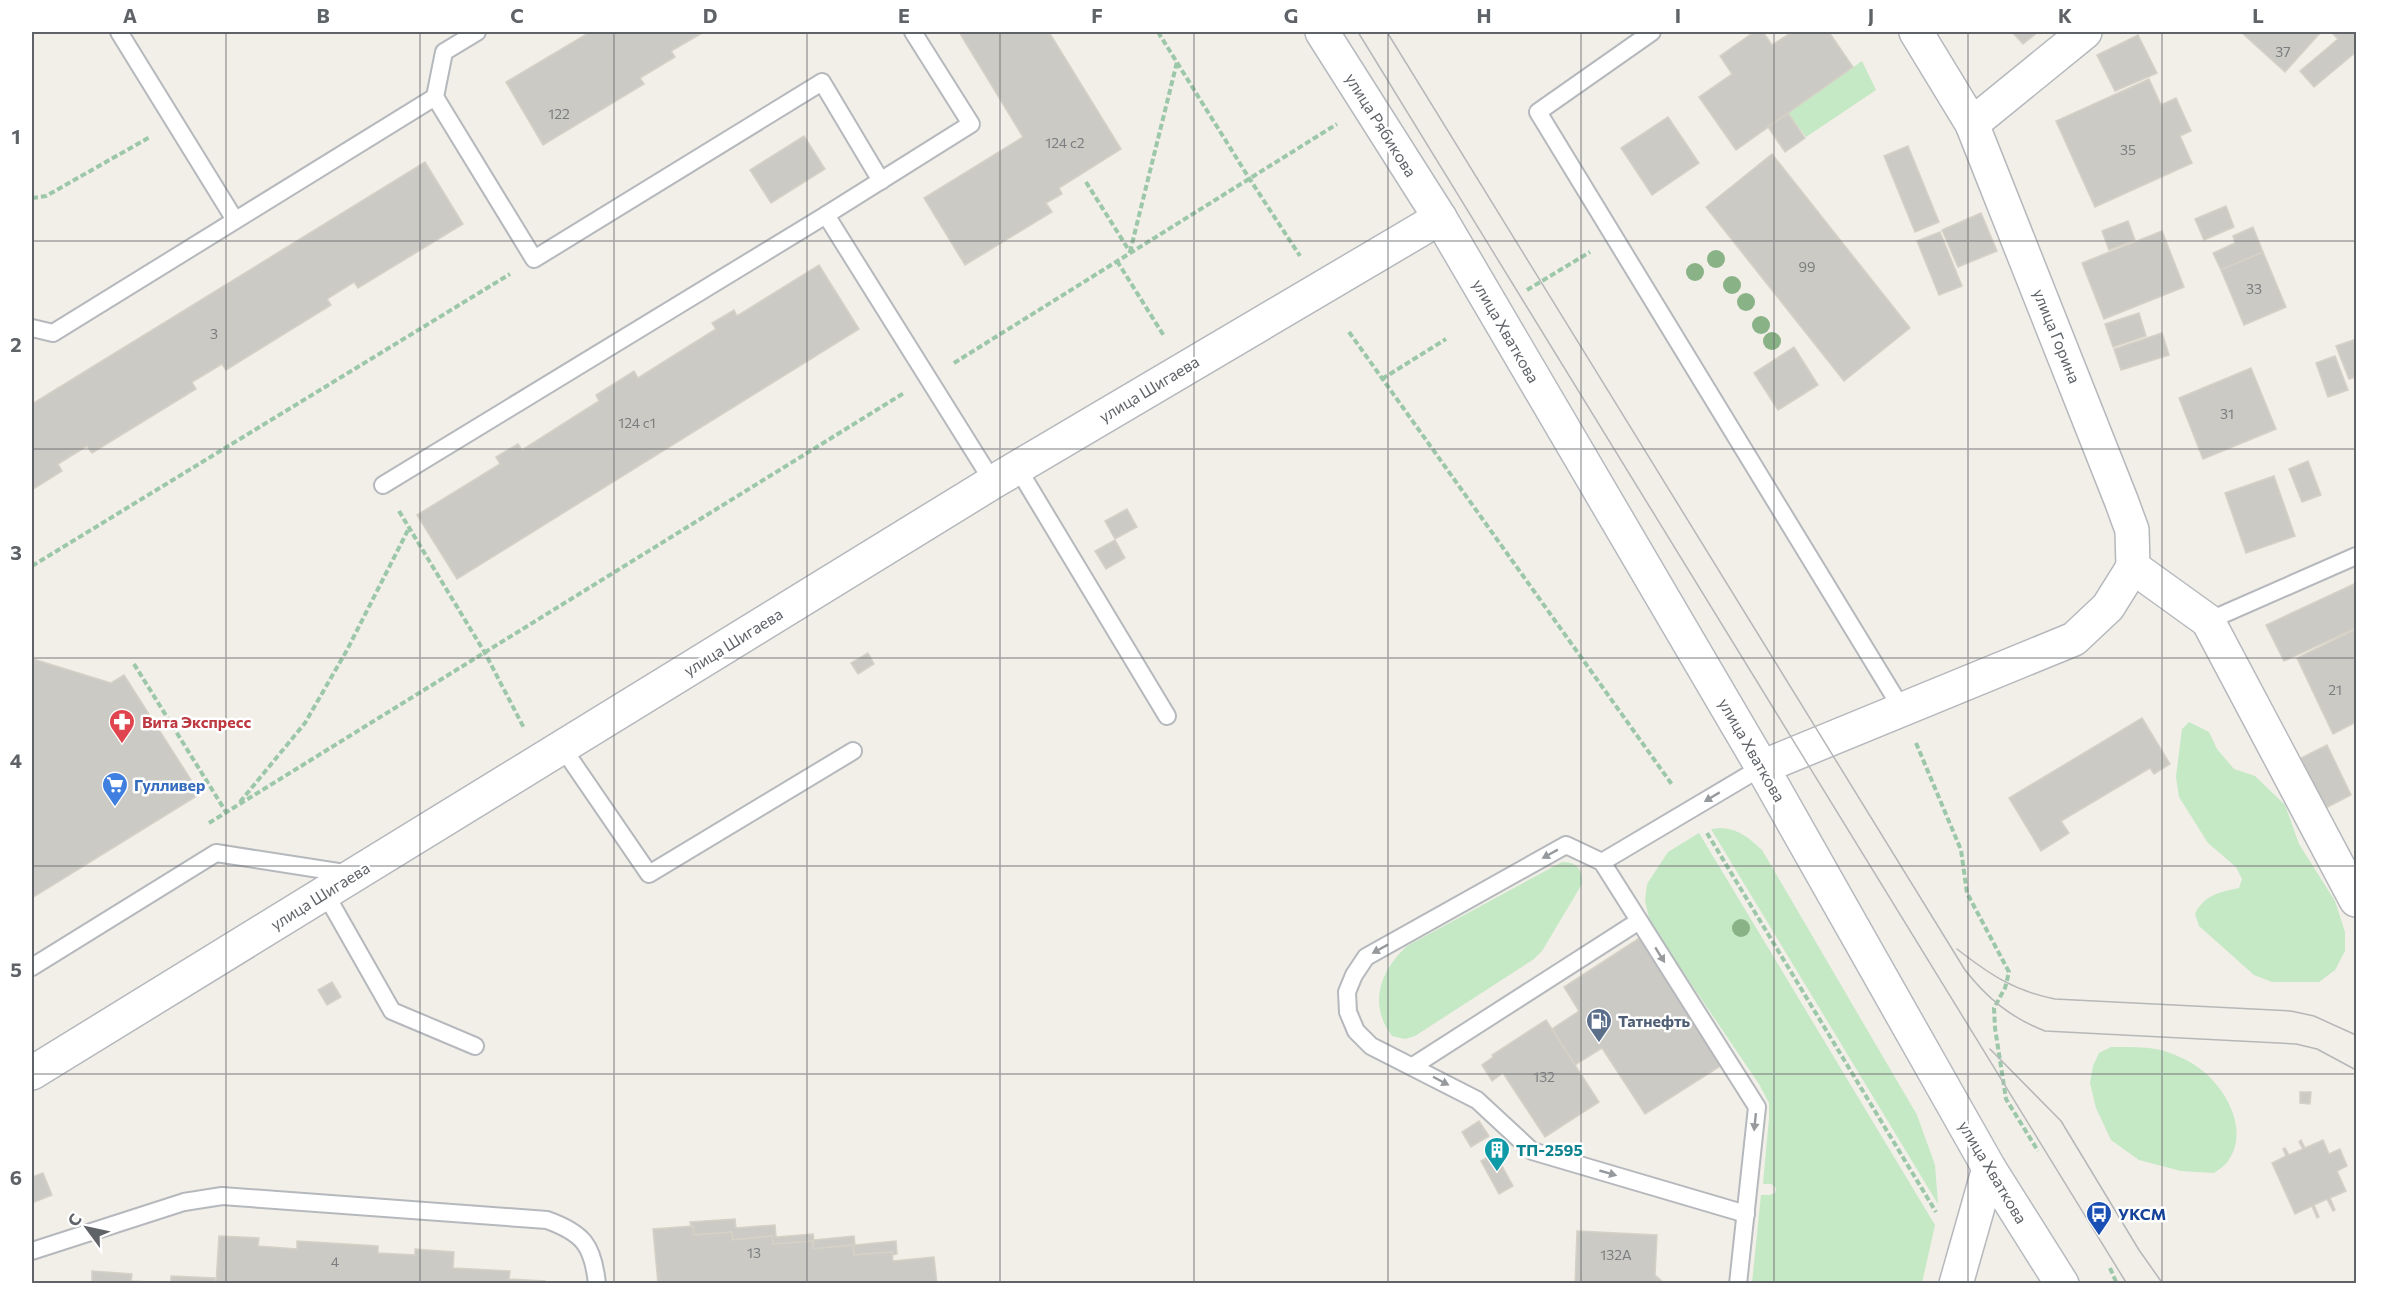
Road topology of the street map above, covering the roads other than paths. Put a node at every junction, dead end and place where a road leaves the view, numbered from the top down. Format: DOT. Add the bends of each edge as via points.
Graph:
graph roads {
  1 [pos="119,32"];
  2 [pos="477,32"];
  3 [pos="913,32"];
  4 [pos="1322,32"];
  5 [pos="1652,32"];
  6 [pos="1916,32"];
  7 [pos="2085,32"];
  8 [pos="435,98"];
  9 [pos="1972,124"];
  10 [pos="881,181"];
  11 [pos="826,215"];
  12 [pos="1440,218"];
  13 [pos="235,220"];
  14 [pos="32,328"];
  15 [pos="1005,475"];
  16 [pos="383,485"];
  17 [pos="2356,556"];
  18 [pos="2133,567"];
  19 [pos="2208,621"];
  20 [pos="1902,709"];
  21 [pos="1167,716"];
  22 [pos="853,751"];
  23 [pos="551,754"];
  24 [pos="1762,767"];
  25 [pos="1602,862"];
  26 [pos="355,875"];
  27 [pos="325,893"];
  28 [pos="2356,900"];
  29 [pos="1639,921"];
  30 [pos="32,967"];
  31 [pos="475,1046"];
  32 [pos="1413,1066"];
  33 [pos="32,1074"];
  34 [pos="1989,1168"];
  35 [pos="1746,1214"];
  36 [pos="32,1251"];
  37 [pos="597,1284"];
  38 [pos="1738,1284"];
  39 [pos="1956,1284"];
  40 [pos="2062,1284"];
  1 -- 13 [label="lane"];
  2 -- 8 [label="lane" via="444,52"];
  3 -- 10 [label="lane" via="971,124"];
  4 -- 12 [label="street, улица Рябикова"];
  5 -- 20 [label="lane" via="1538,112"];
  6 -- 9 [label="street, улица Горина"];
  7 -- 9 [label="street"];
  8 -- 10 [label="lane" via="534,259 822,82"];
  8 -- 13 [label="lane"];
  9 -- 18 [label="street, улица Горина" via="2132,530"];
  10 -- 11 [label="lane"];
  11 -- 15 [label="lane" via="929,378"];
  11 -- 16 [label="lane"];
  12 -- 15 [label="street, улица Шигаева"];
  12 -- 24 [label="street, улица Хваткова"];
  13 -- 14 [label="lane" via="53,333"];
  15 -- 21 [label="lane"];
  15 -- 23 [label="street, улица Шигаева"];
  17 -- 19 [label="lane"];
  18 -- 19 [label="street"];
  18 -- 20 [label="street" via="2108,607 2074,639"];
  19 -- 28 [label="street"];
  20 -- 24 [label="street"];
  22 -- 23 [label="lane" via="650,874"];
  23 -- 26 [label="street, улица Шигаева"];
  24 -- 25 [label="lane, one-way"];
  24 -- 34 [label="street, улица Хваткова"];
  25 -- 29 [label="lane"];
  25 -- 32 [label="lane, one-way" via="1566,846 1366,957 1347,992 1348,1012 1356,1031 1371,1046"];
  26 -- 27 [label="street, улица Шигаева"];
  26 -- 30 [label="lane" via="216,853"];
  27 -- 31 [label="lane" via="392,1011"];
  27 -- 33 [label="street, улица Шигаева"];
  29 -- 32 [label="lane"];
  29 -- 35 [label="lane, one-way" via="1757,1107"];
  32 -- 35 [label="lane, one-way" via="1477,1100 1532,1151"];
  34 -- 39 [label="street"];
  34 -- 40 [label="street, улица Хваткова"];
  35 -- 38 [label="lane"];
  36 -- 37 [label="lane" via="184,1202 222,1196 547,1220 569,1228 585,1242 595,1263"];
}
